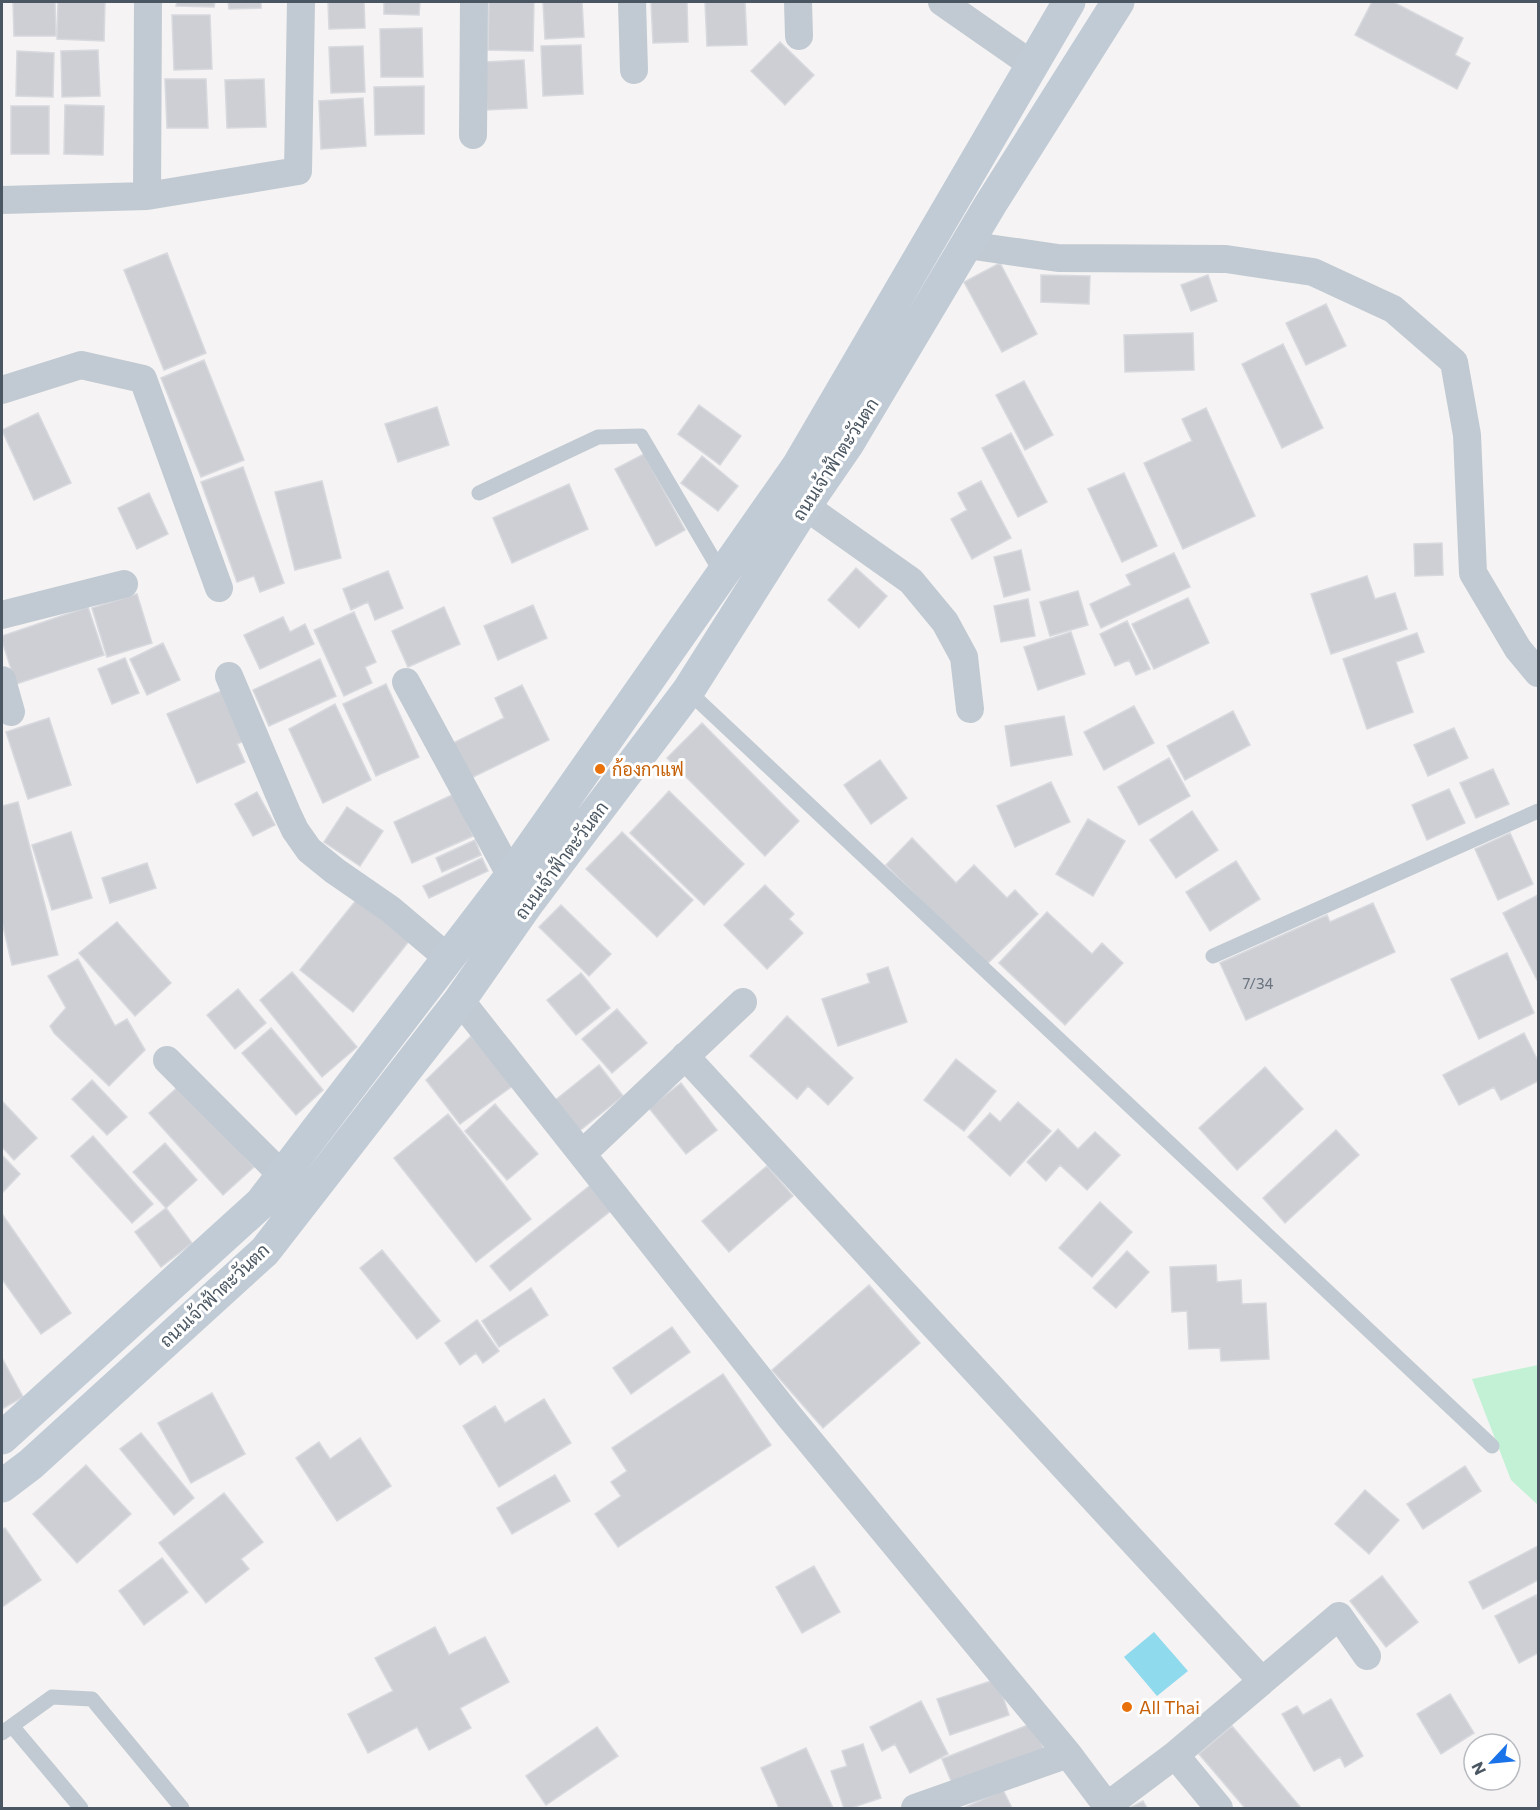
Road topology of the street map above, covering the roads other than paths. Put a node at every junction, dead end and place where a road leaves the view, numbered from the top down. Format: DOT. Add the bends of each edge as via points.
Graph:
graph roads {
  1 [pos="148,2"];
  2 [pos="302,2"];
  3 [pos="474,2"];
  4 [pos="632,2"];
  5 [pos="798,2"];
  6 [pos="942,2"];
  7 [pos="1069,2"];
  8 [pos="1118,2"];
  9 [pos="799,36"];
  10 [pos="1031,63"];
  11 [pos="634,70"];
  12 [pos="473,135"];
  13 [pos="147,196"];
  14 [pos="2,200"];
  15 [pos="967,245"];
  16 [pos="2,390"];
  17 [pos="479,493"];
  18 [pos="805,506"];
  19 [pos="722,574"];
  20 [pos="124,584"];
  21 [pos="219,588"];
  22 [pos="2,615"];
  23 [pos="1539,673"];
  24 [pos="229,676"];
  25 [pos="2,680"];
  26 [pos="406,682"];
  27 [pos="688,690"];
  28 [pos="970,709"];
  29 [pos="10,712"];
  30 [pos="1539,812"];
  31 [pos="511,876"];
  32 [pos="1213,956"];
  33 [pos="448,958"];
  34 [pos="460,1000"];
  35 [pos="743,1002"];
  36 [pos="685,1056"];
  37 [pos="167,1060"];
  38 [pos="582,1154"];
  39 [pos="282,1175"];
  40 [pos="2,1438"];
  41 [pos="1492,1446"];
  42 [pos="2,1486"];
  43 [pos="1367,1656"];
  44 [pos="1262,1682"];
  45 [pos="7,1729"];
  46 [pos="1068,1754"];
  47 [pos="1175,1755"];
  48 [pos="1107,1807"];
  49 [pos="81,1809"];
  50 [pos="182,1809"];
  51 [pos="915,1809"];
  52 [pos="1219,1809"];
  1 -- 13 [label="street"];
  2 -- 13 [label="street" via="298,171"];
  3 -- 12 [label="street"];
  4 -- 11 [label="street"];
  5 -- 9 [label="street"];
  6 -- 10 [label="street"];
  7 -- 10 [label="main road, ถนนเจ้าฟ้าตะวันตก"];
  8 -- 15 [label="main road, ถนนเจ้าฟ้าตะวันตก"];
  10 -- 19 [label="main road, ถนนเจ้าฟ้าตะวันตก" via="798,466"];
  13 -- 14 [label="street"];
  15 -- 18 [label="main road, ถนนเจ้าฟ้าตะวันตก" via="847,445"];
  15 -- 23 [label="street" via="1058,258 1226,259 1313,272 1393,309 1454,362 1467,435 1473,573 1518,649"];
  16 -- 21 [label="street" via="81,365 143,379"];
  17 -- 19 [label="lane" via="598,437 641,436"];
  18 -- 27 [label="main road, ถนนเจ้าฟ้าตะวันตก"];
  18 -- 28 [label="street" via="911,581 945,622 964,657"];
  19 -- 31 [label="main road, ถนนเจ้าฟ้าตะวันตก"];
  20 -- 22 [label="street"];
  24 -- 33 [label="street" via="287,813 309,850 390,909"];
  25 -- 29 [label="street"];
  26 -- 31 [label="street"];
  27 -- 34 [label="main road, ถนนเจ้าฟ้าตะวันตก"];
  27 -- 41 [label="lane"];
  30 -- 32 [label="lane"];
  31 -- 33 [label="main road, ถนนเจ้าฟ้าตะวันตก"];
  33 -- 39 [label="main road, ถนนเจ้าฟ้าตะวันตก"];
  34 -- 38 [label="street"];
  34 -- 42 [label="main road, ถนนเจ้าฟ้าตะวันตก" via="265,1251"];
  35 -- 36 [label="street"];
  36 -- 38 [label="street"];
  36 -- 44 [label="street"];
  37 -- 39 [label="street"];
  38 -- 46 [label="street" via="789,1416"];
  39 -- 40 [label="main road, ถนนเจ้าฟ้าตะวันตก" via="261,1203"];
  43 -- 44 [label="street" via="1339,1616"];
  44 -- 47 [label="street"];
  45 -- 49 [label="lane"];
  45 -- 50 [label="lane" via="52,1697 92,1699"];
  46 -- 48 [label="street"];
  46 -- 51 [label="street"];
  47 -- 48 [label="street"];
  47 -- 52 [label="street"];
}
